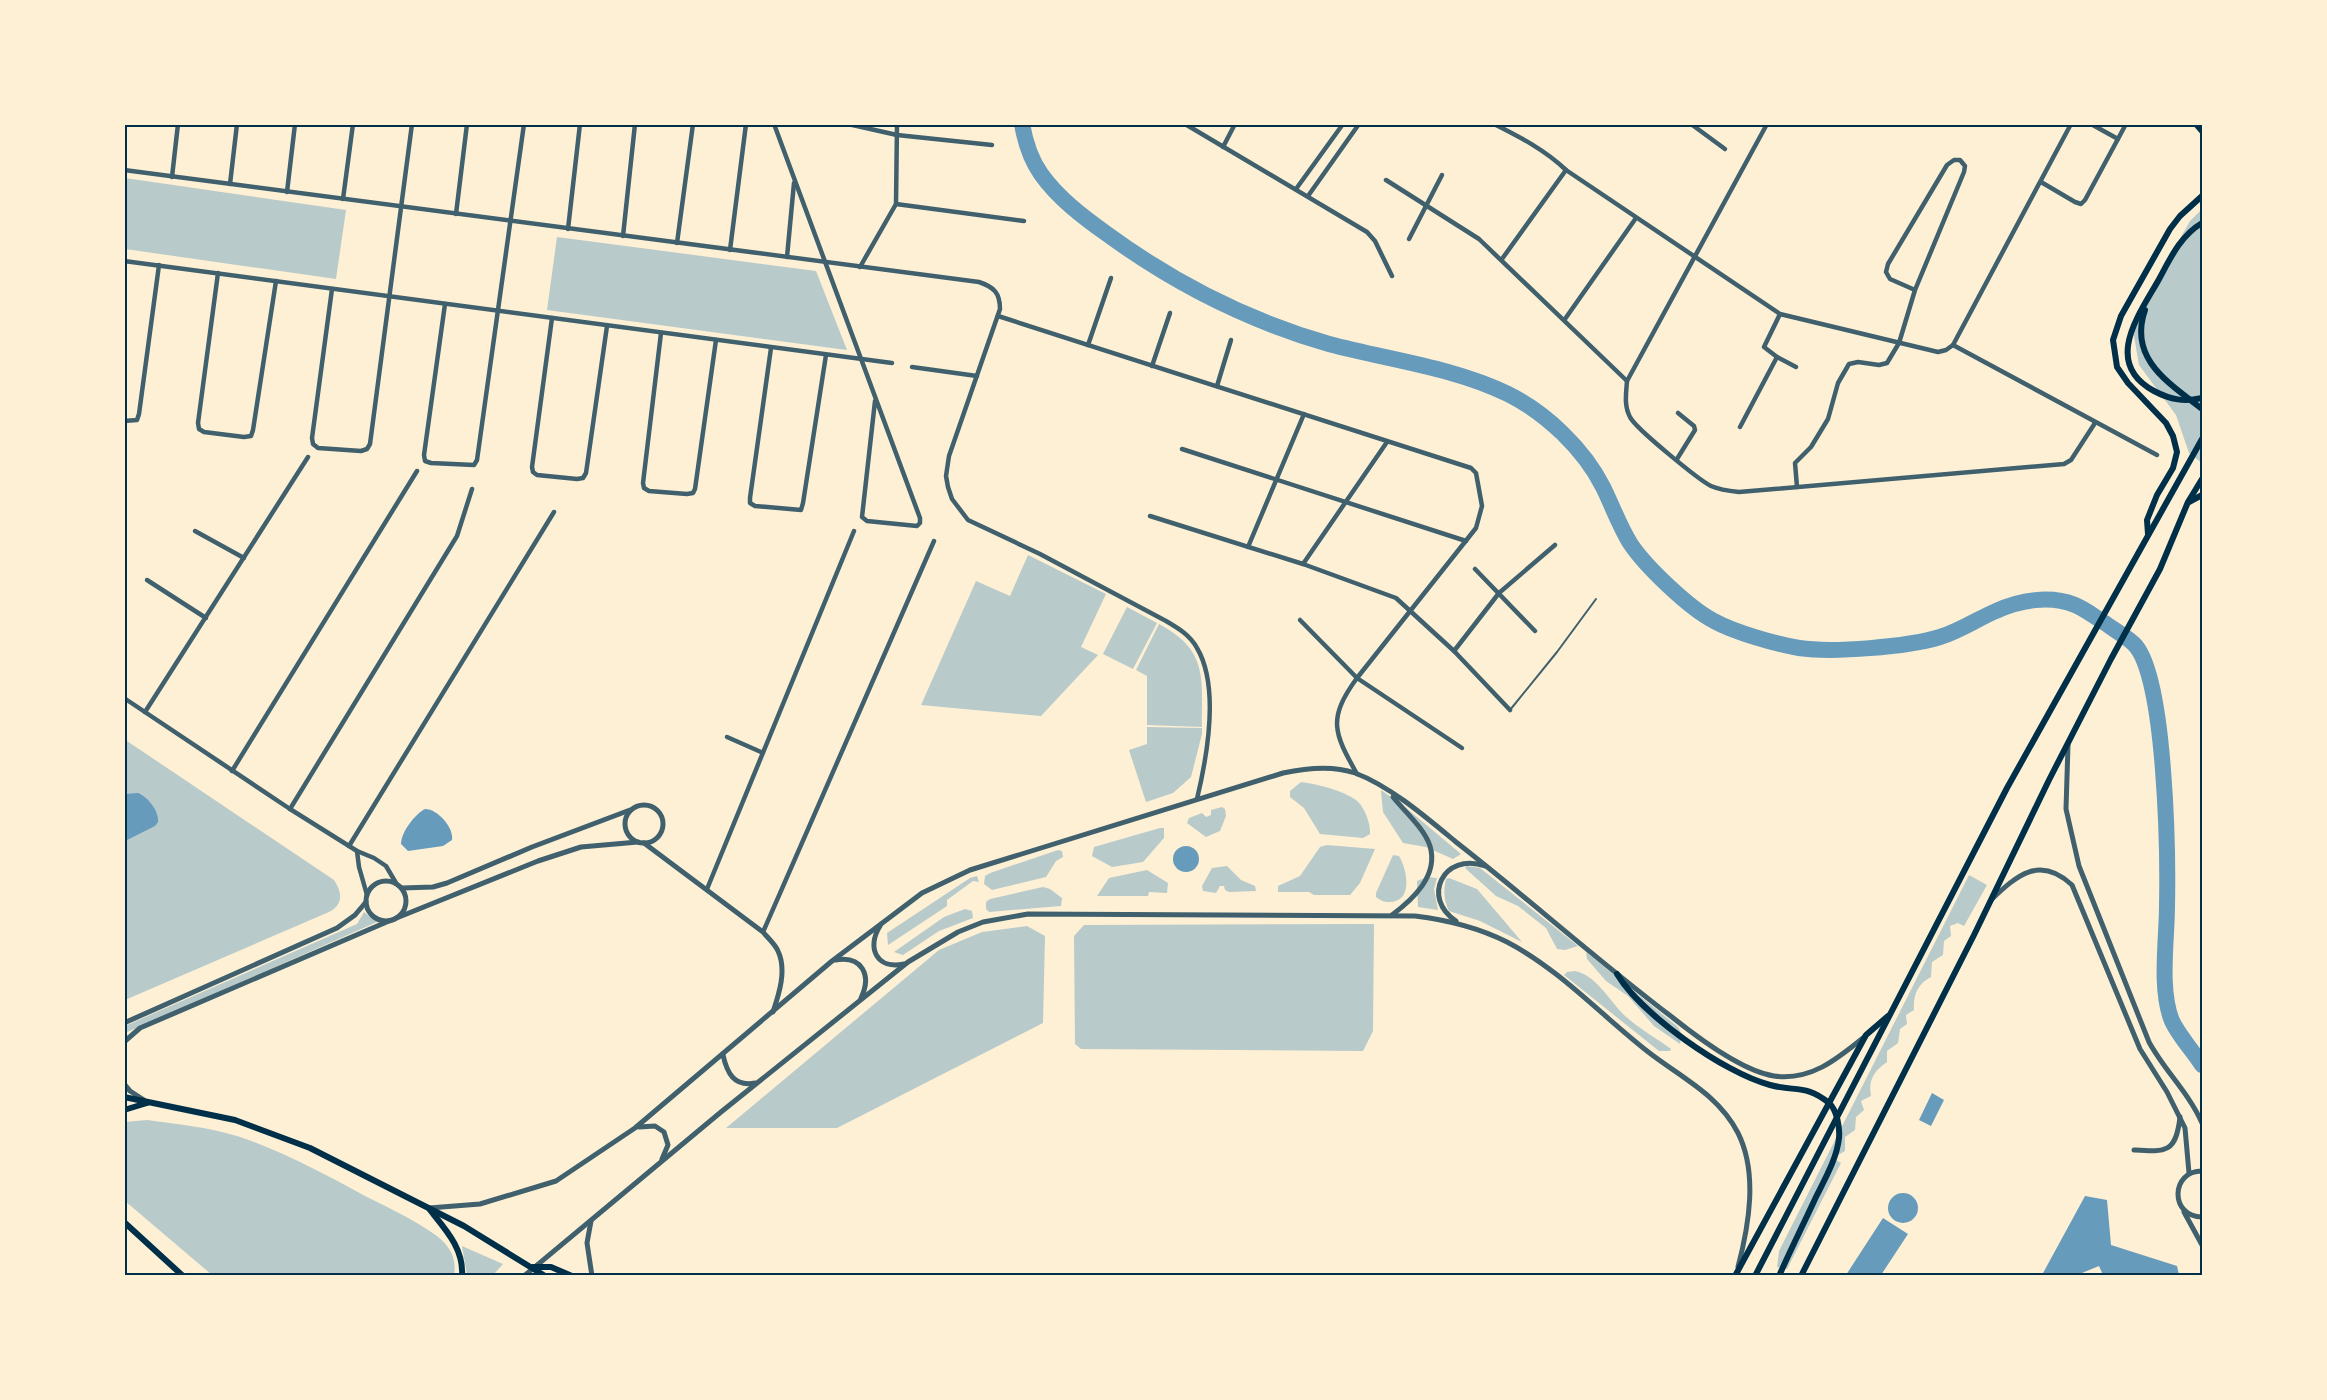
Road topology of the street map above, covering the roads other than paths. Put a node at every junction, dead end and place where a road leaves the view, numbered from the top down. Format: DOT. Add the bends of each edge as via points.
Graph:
graph roads {
  1 [pos="178,124"];
  2 [pos="237,124"];
  3 [pos="295,124"];
  4 [pos="353,124"];
  5 [pos="412,124"];
  6 [pos="467,124"];
  7 [pos="524,124"];
  8 [pos="580,124"];
  9 [pos="635,124"];
  10 [pos="693,124"];
  11 [pos="746,124"];
  12 [pos="774,124"];
  13 [pos="848,124"];
  14 [pos="897,124"];
  15 [pos="1185,124"];
  16 [pos="1235,124"];
  17 [pos="1343,124"];
  18 [pos="1359,124"];
  19 [pos="1494,124"];
  20 [pos="1691,124"];
  21 [pos="1705,124"];
  22 [pos="1767,124"];
  23 [pos="2071,124"];
  24 [pos="2091,124"];
  25 [pos="2126,124"];
  26 [pos="2196,124"];
  27 [pos="1701,131"];
  28 [pos="2202,131"];
  29 [pos="897,135"];
  30 [pos="2118,139"];
  31 [pos="992,145"];
  32 [pos="1223,147"];
  33 [pos="1725,149"];
  34 [pos="124,170"];
  35 [pos="1566,170"];
  36 [pos="1442,175"];
  37 [pos="172,177"];
  38 [pos="795,180"];
  39 [pos="1386,180"];
  40 [pos="2041,182"];
  41 [pos="230,184"];
  42 [pos="1296,189"];
  43 [pos="286,192"];
  44 [pos="1308,196"];
  45 [pos="2202,196"];
  46 [pos="343,199"];
  47 [pos="896,204"];
  48 [pos="1427,205"];
  49 [pos="400,206"];
  50 [pos="456,214"];
  51 [pos="2202,217"];
  52 [pos="1636,218"];
  53 [pos="511,221"];
  54 [pos="1024,221"];
  55 [pos="2202,224"];
  56 [pos="568,229"];
  57 [pos="623,236"];
  58 [pos="1409,239"];
  59 [pos="677,243"];
  60 [pos="730,250"];
  61 [pos="787,257"];
  62 [pos="1695,258"];
  63 [pos="1502,260"];
  64 [pos="124,261"];
  65 [pos="826,262"];
  66 [pos="159,266"];
  67 [pos="860,267"];
  68 [pos="218,273"];
  69 [pos="1392,276"];
  70 [pos="1111,278"];
  71 [pos="276,281"];
  72 [pos="333,289"];
  73 [pos="1915,290"];
  74 [pos="388,296"];
  75 [pos="445,304"];
  76 [pos="499,311"];
  77 [pos="1170,313"];
  78 [pos="1780,314"];
  79 [pos="998,316"];
  80 [pos="552,318"];
  81 [pos="1565,319"];
  82 [pos="607,326"];
  83 [pos="661,333"];
  84 [pos="716,340"];
  85 [pos="1231,340"];
  86 [pos="1899,344"];
  87 [pos="1088,345"];
  88 [pos="1953,345"];
  89 [pos="771,348"];
  90 [pos="826,355"];
  91 [pos="1777,357"];
  92 [pos="862,360"];
  93 [pos="892,363"];
  94 [pos="1152,366"];
  95 [pos="912,367"];
  96 [pos="1796,367"];
  97 [pos="978,376"];
  98 [pos="1627,381"];
  99 [pos="1217,386"];
  100 [pos="2202,398"];
  101 [pos="875,401"];
  102 [pos="2202,409"];
  103 [pos="1677,413"];
  104 [pos="1304,414"];
  105 [pos="124,421"];
  106 [pos="2095,423"];
  107 [pos="1740,427"];
  108 [pos="2202,439"];
  109 [pos="1387,442"];
  110 [pos="1182,449"];
  111 [pos="2157,455"];
  112 [pos="308,457"];
  113 [pos="1678,457"];
  114 [pos="417,471"];
  115 [pos="1277,479"];
  116 [pos="2202,479"];
  117 [pos="1797,487"];
  118 [pos="472,489"];
  119 [pos="2202,495"];
  120 [pos="1347,501"];
  121 [pos="2188,502"];
  122 [pos="554,512"];
  123 [pos="1150,516"];
  124 [pos="195,531"];
  125 [pos="854,531"];
  126 [pos="2148,534"];
  127 [pos="934,541"];
  128 [pos="1466,541"];
  129 [pos="1555,545"];
  130 [pos="1248,547"];
  131 [pos="244,558"];
  132 [pos="1303,564"];
  133 [pos="1475,569"];
  134 [pos="147,580"];
  135 [pos="1499,593"];
  136 [pos="1596,598"];
  137 [pos="1410,610"];
  138 [pos="206,618"];
  139 [pos="1300,620"];
  140 [pos="1535,631"];
  141 [pos="1454,651"];
  142 [pos="1357,678"];
  143 [pos="124,698"];
  144 [pos="1510,710"];
  145 [pos="145,712"];
  146 [pos="727,736"];
  147 [pos="2068,741"];
  148 [pos="1462,748"];
  149 [pos="761,752"];
  150 [pos="232,771"];
  151 [pos="1357,774"];
  152 [pos="1389,791"];
  153 [pos="1197,799"];
  154 [pos="290,809"];
  155 [pos="630,810"];
  156 [pos="641,842"];
  157 [pos="349,846"];
  158 [pos="532,847"];
  159 [pos="357,851"];
  160 [pos="538,861"];
  161 [pos="1492,869"];
  162 [pos="399,885"];
  163 [pos="707,889"];
  164 [pos="367,898"];
  165 [pos="1990,902"];
  166 [pos="1392,915"];
  167 [pos="399,917"];
  168 [pos="389,921"];
  169 [pos="883,922"];
  170 [pos="1458,922"];
  171 [pos="763,932"];
  172 [pos="832,961"];
  173 [pos="908,962"];
  174 [pos="1617,974"];
  175 [pos="860,999"];
  176 [pos="1892,1011"];
  177 [pos="773,1013"];
  178 [pos="124,1023"];
  179 [pos="1866,1035"];
  180 [pos="124,1042"];
  181 [pos="723,1055"];
  182 [pos="759,1082"];
  183 [pos="124,1084"];
  184 [pos="124,1097"];
  185 [pos="151,1102"];
  186 [pos="124,1110"];
  187 [pos="2180,1115"];
  188 [pos="2202,1123"];
  189 [pos="634,1128"];
  190 [pos="2134,1150"];
  191 [pos="659,1163"];
  192 [pos="2202,1171"];
  193 [pos="2189,1173"];
  194 [pos="429,1208"];
  195 [pos="2183,1210"];
  196 [pos="2202,1217"];
  197 [pos="591,1220"];
  198 [pos="124,1222"];
  199 [pos="2202,1245"];
  200 [pos="533,1267"];
  201 [pos="183,1275"];
  202 [pos="462,1275"];
  203 [pos="524,1275"];
  204 [pos="545,1275"];
  205 [pos="572,1275"];
  206 [pos="592,1275"];
  207 [pos="1736,1275"];
  208 [pos="1755,1275"];
  209 [pos="1779,1275"];
  210 [pos="1801,1275"];
  1 -- 37 [label="street"];
  2 -- 41 [label="street"];
  3 -- 43 [label="street"];
  4 -- 46 [label="street"];
  5 -- 49 [label="street"];
  6 -- 50 [label="street"];
  7 -- 53 [label="street"];
  8 -- 56 [label="street"];
  9 -- 57 [label="street"];
  10 -- 59 [label="street"];
  11 -- 60 [label="street"];
  12 -- 38 [label="street"];
  13 -- 29 [label="street"];
  14 -- 29 [label="street"];
  15 -- 32 [label="street"];
  16 -- 32 [label="street"];
  17 -- 42 [label="street"];
  18 -- 44 [label="street"];
  19 -- 35 [label="street" via="1555,159"];
  20 -- 27 [label="street"];
  21 -- 27 [label="street"];
  22 -- 62 [label="street"];
  23 -- 40 [label="street"];
  24 -- 30 [label="street"];
  25 -- 30 [label="street"];
  26 -- 28 [label="main road"];
  27 -- 33 [label="street"];
  29 -- 31 [label="street"];
  29 -- 47 [label="street"];
  30 -- 40 [label="street" via="2080,204"];
  32 -- 42 [label="street"];
  34 -- 37 [label="street"];
  35 -- 52 [label="street"];
  35 -- 63 [label="street"];
  36 -- 48 [label="street"];
  37 -- 41 [label="street"];
  38 -- 61 [label="street"];
  38 -- 65 [label="street"];
  39 -- 48 [label="street"];
  40 -- 88 [label="street"];
  41 -- 43 [label="street"];
  42 -- 44 [label="street"];
  43 -- 46 [label="street"];
  44 -- 69 [label="street" via="1367,232"];
  45 -- 126 [label="main road" via="2170,229 2113,336 2117,367 2166,423 2176,452 2173,468 2147,520"];
  46 -- 49 [label="street"];
  47 -- 54 [label="street"];
  47 -- 67 [label="street"];
  48 -- 58 [label="street"];
  48 -- 63 [label="street" via="1479,239"];
  49 -- 50 [label="street"];
  49 -- 74 [label="street"];
  50 -- 53 [label="street"];
  51 -- 102 [label="main road" via="2187,233 2171,262 2144,312 2140,331 2144,351 2155,369"];
  52 -- 62 [label="street"];
  52 -- 81 [label="street"];
  53 -- 56 [label="street"];
  53 -- 76 [label="street"];
  55 -- 100 [label="main road" via="2181,241 2132,326 2128,362 2134,375 2149,389 2167,398"];
  56 -- 57 [label="street"];
  57 -- 59 [label="street"];
  59 -- 60 [label="street"];
  60 -- 61 [label="street"];
  61 -- 65 [label="street"];
  62 -- 78 [label="street"];
  62 -- 98 [label="street"];
  63 -- 81 [label="street"];
  64 -- 66 [label="street"];
  65 -- 67 [label="street"];
  65 -- 92 [label="street"];
  66 -- 68 [label="street"];
  66 -- 105 [label="street" via="139,414 137,420"];
  67 -- 79 [label="street" via="990,285 1000,300"];
  68 -- 71 [label="street"];
  68 -- 71 [label="street" via="199,429 204,432 244,437 253,430"];
  70 -- 87 [label="street"];
  71 -- 72 [label="street"];
  72 -- 74 [label="street"];
  72 -- 74 [label="street" via="312,438 318,448 361,451 370,444"];
  73 -- 73 [label="street" via="1964,172 1960,160 1947,165 1888,264 1886,272 1890,279"];
  73 -- 86 [label="street"];
  74 -- 75 [label="street"];
  75 -- 76 [label="street"];
  75 -- 76 [label="street" via="424,455 425,461 431,463 474,465 477,460"];
  76 -- 80 [label="street"];
  77 -- 94 [label="street"];
  78 -- 86 [label="street"];
  78 -- 91 [label="street" via="1764,347"];
  79 -- 87 [label="street"];
  79 -- 97 [label="street"];
  80 -- 82 [label="street"];
  80 -- 82 [label="street" via="533,472 557,477 583,478 586,473"];
  81 -- 98 [label="street"];
  82 -- 83 [label="street"];
  83 -- 84 [label="street"];
  83 -- 84 [label="street" via="644,488 649,491 693,494"];
  84 -- 89 [label="street"];
  85 -- 99 [label="street"];
  86 -- 88 [label="street" via="1938,352"];
  86 -- 117 [label="street" via="1887,363 1858,362 1843,371 1828,419 1811,447 1795,463"];
  87 -- 94 [label="street"];
  88 -- 106 [label="street"];
  89 -- 90 [label="street"];
  89 -- 90 [label="street" via="750,503 794,511 801,510 803,504"];
  90 -- 92 [label="street"];
  91 -- 96 [label="street"];
  91 -- 107 [label="street"];
  92 -- 93 [label="street"];
  92 -- 101 [label="street"];
  94 -- 99 [label="street"];
  95 -- 97 [label="street"];
  97 -- 153 [label="street" via="949,456 946,476 952,499 968,520 1051,559 1191,638 1202,659 1209,687 1207,749"];
  98 -- 113 [label="street" via="1626,409 1631,419"];
  99 -- 104 [label="street"];
  101 -- 101 [label="street" via="920,518 920,523 912,527 862,517"];
  103 -- 113 [label="street" via="1695,430"];
  104 -- 109 [label="street"];
  104 -- 115 [label="street"];
  106 -- 111 [label="street"];
  106 -- 117 [label="street" via="2072,460 2064,464"];
  108 -- 126 [label="main road"];
  109 -- 120 [label="street"];
  109 -- 128 [label="street" via="1476,472 1482,506 1480,518"];
  110 -- 115 [label="street"];
  112 -- 131 [label="street"];
  113 -- 117 [label="street" via="1710,486 1725,491"];
  114 -- 150 [label="street"];
  115 -- 120 [label="street"];
  115 -- 130 [label="street"];
  116 -- 121 [label="main road"];
  118 -- 154 [label="street" via="457,536"];
  119 -- 121 [label="main road"];
  120 -- 128 [label="street"];
  120 -- 132 [label="street"];
  121 -- 147 [label="main road" via="2160,569"];
  122 -- 157 [label="street"];
  123 -- 130 [label="street"];
  124 -- 131 [label="street"];
  125 -- 149 [label="street"];
  126 -- 176 [label="main road" via="2007,788"];
  127 -- 171 [label="street"];
  128 -- 137 [label="street"];
  129 -- 135 [label="street"];
  130 -- 132 [label="street"];
  131 -- 138 [label="street"];
  132 -- 137 [label="street" via="1396,598"];
  133 -- 135 [label="street"];
  134 -- 138 [label="street"];
  135 -- 140 [label="street"];
  135 -- 141 [label="street"];
  136 -- 144 [label="lane"];
  137 -- 141 [label="street"];
  137 -- 142 [label="street"];
  138 -- 145 [label="street"];
  139 -- 142 [label="street"];
  141 -- 144 [label="street"];
  142 -- 148 [label="street"];
  142 -- 151 [label="street" via="1341,702 1336,723 1340,741"];
  143 -- 145 [label="street"];
  145 -- 150 [label="street"];
  146 -- 149 [label="street"];
  147 -- 165 [label="main road"];
  147 -- 188 [label="street" via="2066,809 2079,866 2149,1042"];
  149 -- 163 [label="street"];
  150 -- 154 [label="street"];
  151 -- 152 [label="street"];
  151 -- 153 [label="street" via="1330,768 1301,769"];
  152 -- 161 [label="street"];
  152 -- 166 [label="street" via="1425,836 1431,859 1422,887"];
  153 -- 169 [label="street" via="970,870 922,892"];
  154 -- 157 [label="street"];
  155 -- 156 [label="street" via="625,828 630,837"];
  155 -- 156 [label="street" via="647,805 661,816 660,834"];
  155 -- 158 [label="street"];
  156 -- 160 [label="street" via="581,847"];
  156 -- 163 [label="street"];
  157 -- 159 [label="street"];
  158 -- 160 [label="street"];
  158 -- 162 [label="street" via="447,883 433,887"];
  159 -- 162 [label="street" via="386,866"];
  159 -- 164 [label="street"];
  160 -- 167 [label="street"];
  161 -- 170 [label="street" via="1464,863 1443,877 1441,902"];
  161 -- 174 [label="street"];
  162 -- 164 [label="street" via="379,882"];
  162 -- 167 [label="street" via="406,905"];
  163 -- 171 [label="street"];
  164 -- 168 [label="street" via="374,916"];
  164 -- 178 [label="street" via="355,915 337,928"];
  165 -- 187 [label="street" via="2023,873 2037,870 2051,871 2072,885 2140,1049"];
  165 -- 210 [label="main road"];
  166 -- 170 [label="street"];
  166 -- 173 [label="street" via="1028,914 983,922 958,932"];
  167 -- 168 [label="street"];
  168 -- 180 [label="street" via="140,1028"];
  169 -- 172 [label="street"];
  169 -- 173 [label="street" via="874,941 876,954 890,965"];
  170 -- 207 [label="street" via="1489,933 1525,953 1722,1109 1741,1140 1751,1203"];
  171 -- 177 [label="street" via="778,951 782,968"];
  172 -- 175 [label="street" via="848,959 862,968 867,981"];
  172 -- 177 [label="street"];
  173 -- 175 [label="street"];
  174 -- 179 [label="street" via="1707,1044 1763,1073 1805,1074 1832,1063"];
  174 -- 209 [label="main road" via="1629,993 1706,1054 1752,1079 1813,1092 1833,1108 1839,1139 1830,1169"];
  175 -- 182 [label="street"];
  176 -- 179 [label="main road"];
  176 -- 208 [label="main road"];
  177 -- 181 [label="street"];
  179 -- 207 [label="main road"];
  181 -- 182 [label="street" via="726,1069 734,1079 746,1084"];
  181 -- 189 [label="street"];
  182 -- 191 [label="street"];
  183 -- 185 [label="street"];
  184 -- 185 [label="main road"];
  185 -- 186 [label="main road"];
  185 -- 194 [label="main road" via="235,1120 310,1148"];
  187 -- 190 [label="street" via="2176,1139 2168,1148"];
  187 -- 193 [label="street" via="2187,1139"];
  189 -- 191 [label="street" via="655,1126 664,1132 668,1145"];
  189 -- 194 [label="street" via="556,1181 480,1204"];
  191 -- 197 [label="street"];
  192 -- 193 [label="street"];
  193 -- 195 [label="street" via="2177,1189"];
  194 -- 200 [label="main road"];
  194 -- 202 [label="main road" via="456,1245"];
  195 -- 196 [label="street"];
  195 -- 199 [label="street"];
  197 -- 200 [label="street"];
  197 -- 206 [label="street" via="586,1243"];
  198 -- 201 [label="main road"];
  200 -- 203 [label="street"];
  200 -- 204 [label="main road"];
  200 -- 205 [label="main road" via="551,1267"];
}
